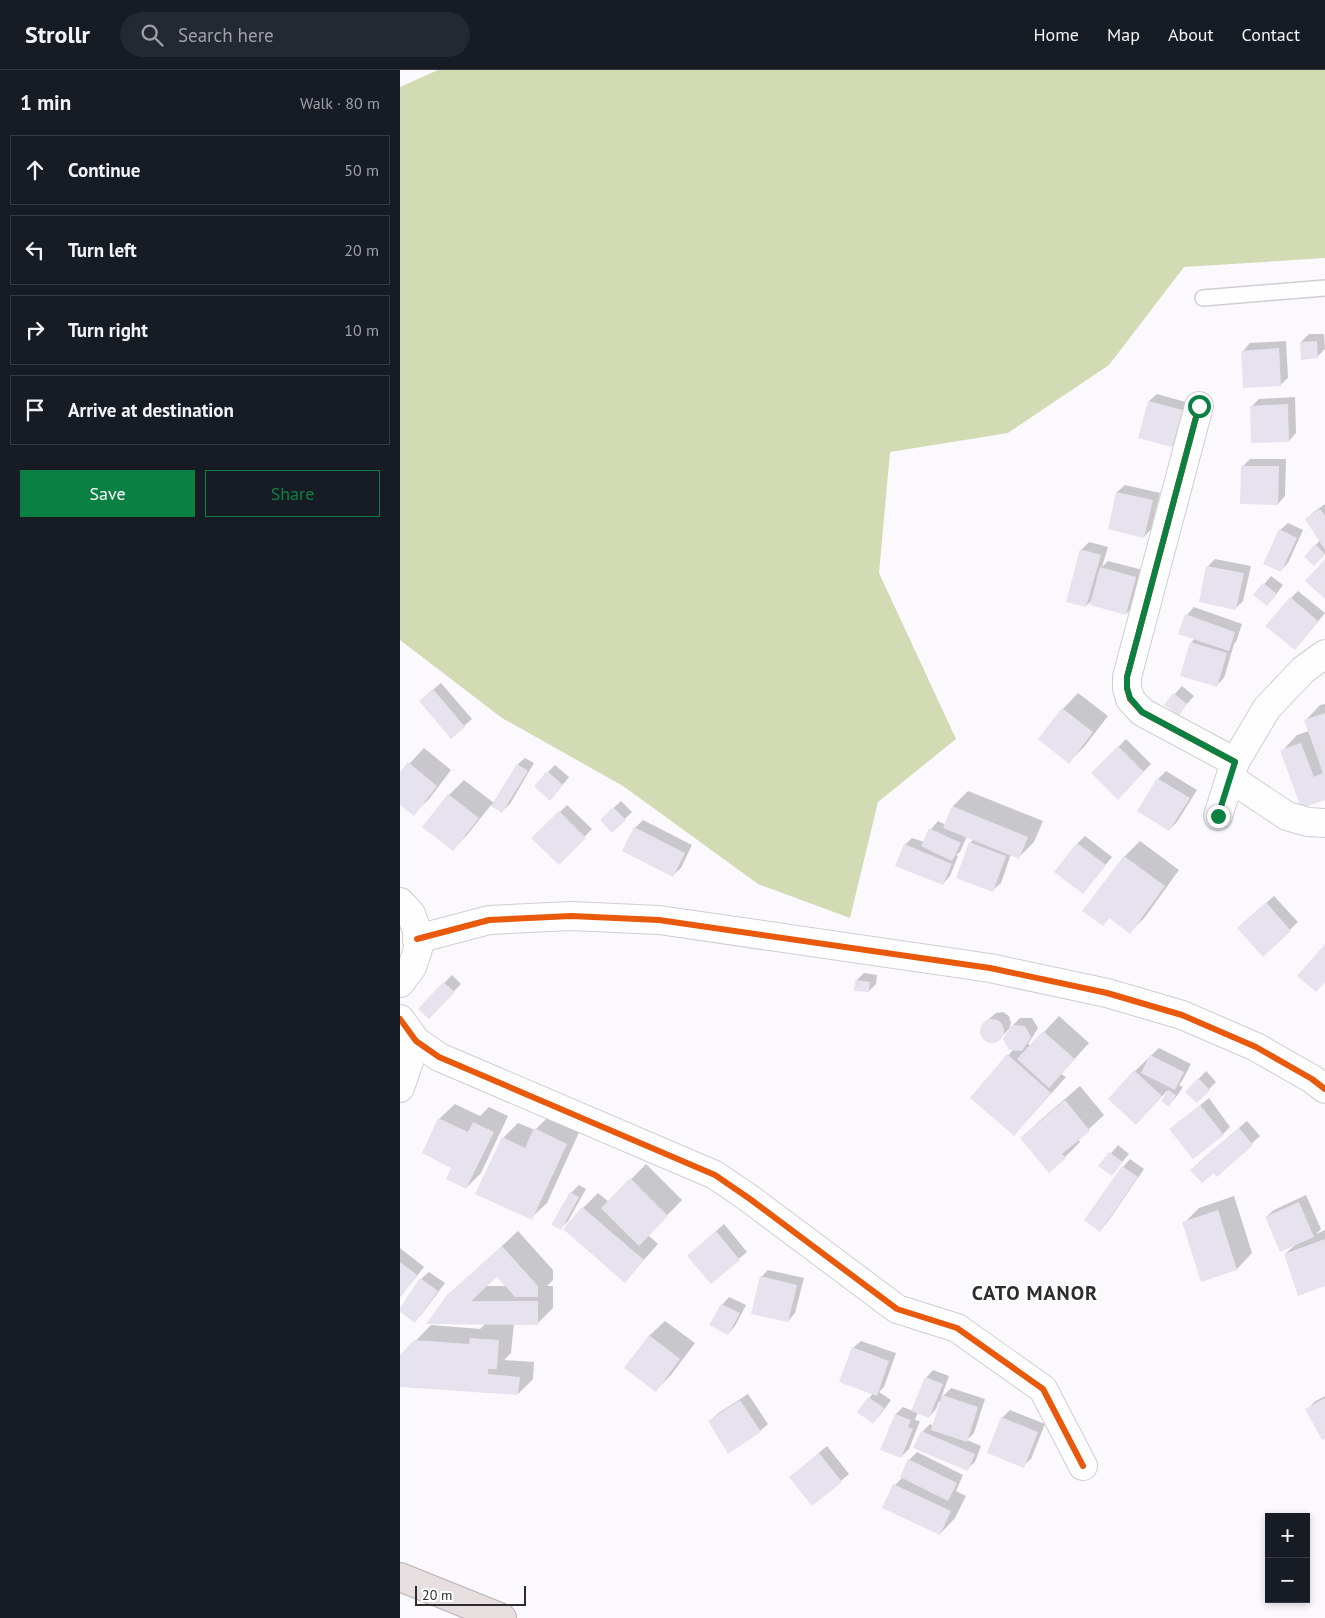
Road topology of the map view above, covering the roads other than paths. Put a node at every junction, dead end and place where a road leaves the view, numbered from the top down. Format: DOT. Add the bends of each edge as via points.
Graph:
graph roads {
  1 [pos="1325,288"];
  2 [pos="1203,298"];
  3 [pos="1199,406"];
  4 [pos="1325,654"];
  5 [pos="1232,770"];
  6 [pos="1218,816"];
  7 [pos="1325,823"];
  8 [pos="400,902"];
  9 [pos="417,939"];
  10 [pos="400,983"];
  11 [pos="400,1019"];
  12 [pos="416,1041"];
  13 [pos="400,1088"];
  14 [pos="1325,1089"];
  15 [pos="1083,1466"];
  16 [pos="400,1577"];
  17 [pos="502,1618"];
  1 -- 2 [label="lane"];
  3 -- 5 [label="street" via="1127,677 1127,688 1130,698 1142,712"];
  4 -- 5 [label="street" via="1303,670 1267,708"];
  5 -- 6 [label="street"];
  5 -- 7 [label="street" via="1287,816"];
  8 -- 9 [label="street" via="410,914"];
  9 -- 10 [label="street" via="418,949 412,967"];
  9 -- 14 [label="street" via="489,920 571,916 649,920 990,968 1108,993 1182,1015 1256,1047"];
  11 -- 12 [label="street"];
  12 -- 13 [label="street"];
  12 -- 15 [label="street" via="440,1058 473,1073 714,1175 750,1198 897,1309 957,1328 1043,1389"];
  16 -- 17 [label="highway"];
}
